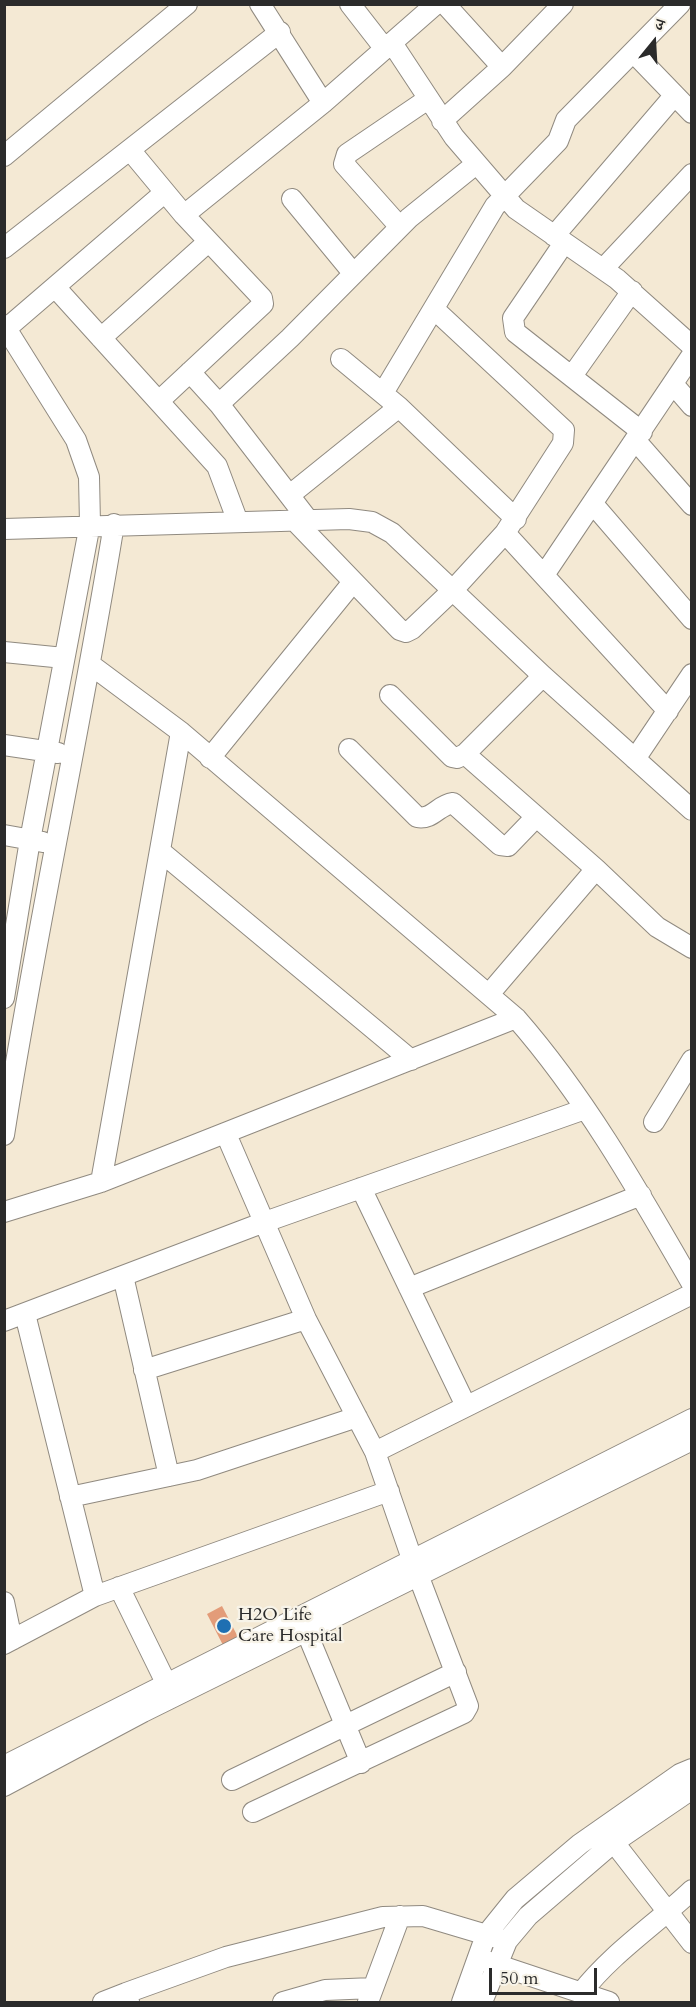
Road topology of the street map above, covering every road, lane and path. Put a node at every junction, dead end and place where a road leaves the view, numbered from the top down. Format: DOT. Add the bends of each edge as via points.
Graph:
graph roads {
  1 [pos="188,4"];
  2 [pos="260,4"];
  3 [pos="350,4"];
  4 [pos="436,4"];
  5 [pos="445,4"];
  6 [pos="563,4"];
  7 [pos="680,4"];
  8 [pos="280,32"];
  9 [pos="388,46"];
  10 [pos="634,53"];
  11 [pos="502,67"];
  12 [pos="674,96"];
  13 [pos="428,99"];
  14 [pos="323,103"];
  15 [pos="692,113"];
  16 [pos="442,121"];
  17 [pos="130,150"];
  18 [pos="4,156"];
  19 [pos="476,164"];
  20 [pos="692,174"];
  21 [pos="164,193"];
  22 [pos="503,196"];
  23 [pos="292,199"];
  24 [pos="183,215"];
  25 [pos="400,227"];
  26 [pos="559,240"];
  27 [pos="208,242"];
  28 [pos="4,248"];
  29 [pos="603,269"];
  30 [pos="353,273"];
  31 [pos="55,287"];
  32 [pos="632,291"];
  33 [pos="434,309"];
  34 [pos="6,326"];
  35 [pos="101,338"];
  36 [pos="692,346"];
  37 [pos="692,355"];
  38 [pos="341,359"];
  39 [pos="190,372"];
  40 [pos="572,376"];
  41 [pos="673,384"];
  42 [pos="382,393"];
  43 [pos="159,401"];
  44 [pos="219,404"];
  45 [pos="692,406"];
  46 [pos="399,407"];
  47 [pos="639,436"];
  48 [pos="291,494"];
  49 [pos="593,504"];
  50 [pos="692,505"];
  51 [pos="302,521"];
  52 [pos="238,522"];
  53 [pos="90,524"];
  54 [pos="114,524"];
  55 [pos="510,526"];
  56 [pos="4,529"];
  57 [pos="544,575"];
  58 [pos="353,582"];
  59 [pos="453,590"];
  60 [pos="692,619"];
  61 [pos="4,652"];
  62 [pos="64,658"];
  63 [pos="91,665"];
  64 [pos="543,676"];
  65 [pos="689,683"];
  66 [pos="390,695"];
  67 [pos="668,711"];
  68 [pos="181,732"];
  69 [pos="4,745"];
  70 [pos="349,748"];
  71 [pos="47,752"];
  72 [pos="465,754"];
  73 [pos="73,755"];
  74 [pos="210,758"];
  75 [pos="635,759"];
  76 [pos="692,810"];
  77 [pos="536,817"];
  78 [pos="4,836"];
  79 [pos="30,840"];
  80 [pos="57,845"];
  81 [pos="160,851"];
  82 [pos="596,869"];
  83 [pos="11,921"];
  84 [pos="692,948"];
  85 [pos="490,993"];
  86 [pos="4,998"];
  87 [pos="516,1018"];
  88 [pos="411,1060"];
  89 [pos="692,1060"];
  90 [pos="10,1063"];
  91 [pos="585,1109"];
  92 [pos="654,1122"];
  93 [pos="226,1134"];
  94 [pos="4,1135"];
  95 [pos="101,1182"];
  96 [pos="361,1188"];
  97 [pos="640,1195"];
  98 [pos="4,1212"];
  99 [pos="262,1223"];
  100 [pos="123,1276"];
  101 [pos="692,1284"];
  102 [pos="409,1288"];
  103 [pos="692,1294"];
  104 [pos="25,1314"];
  105 [pos="306,1319"];
  106 [pos="4,1321"];
  107 [pos="144,1370"];
  108 [pos="466,1406"];
  109 [pos="357,1417"];
  110 [pos="692,1419"];
  111 [pos="692,1440"];
  112 [pos="375,1452"];
  113 [pos="168,1476"];
  114 [pos="389,1491"];
  115 [pos="70,1497"];
  116 [pos="416,1567"];
  117 [pos="119,1587"];
  118 [pos="95,1596"];
  119 [pos="4,1602"];
  120 [pos="304,1624"];
  121 [pos="8,1642"];
  122 [pos="456,1672"];
  123 [pos="170,1691"];
  124 [pos="345,1724"];
  125 [pos="361,1762"];
  126 [pos="4,1766"];
  127 [pos="692,1769"];
  128 [pos="232,1780"];
  129 [pos="4,1786"];
  130 [pos="692,1789"];
  131 [pos="253,1812"];
  132 [pos="608,1835"];
  133 [pos="692,1890"];
  134 [pos="668,1913"];
  135 [pos="400,1916"];
  136 [pos="486,1935"];
  137 [pos="507,1941"];
  138 [pos="692,1943"];
  139 [pos="477,1959"];
  140 [pos="497,1964"];
  141 [pos="581,1993"];
  142 [pos="371,1995"];
  143 [pos="127,1998"];
  144 [pos="103,2002"];
  145 [pos="283,2002"];
  146 [pos="462,2002"];
  147 [pos="482,2002"];
  148 [pos="607,2002"];
  1 -- 18 [label="street"];
  2 -- 8 [label="street"];
  3 -- 9 [label="street"];
  4 -- 9 [label="street"];
  5 -- 11 [label="street"];
  6 -- 11 [label="street"];
  7 -- 10 [label="street"];
  8 -- 14 [label="street"];
  8 -- 17 [label="street"];
  9 -- 13 [label="street"];
  9 -- 14 [label="street"];
  10 -- 12 [label="street"];
  10 -- 22 [label="street" via="566,120 558,141"];
  11 -- 16 [label="street"];
  12 -- 15 [label="street"];
  12 -- 26 [label="street"];
  13 -- 16 [label="street"];
  13 -- 25 [label="street" via="344,159 344,164"];
  14 -- 24 [label="street"];
  16 -- 19 [label="street"];
  17 -- 21 [label="street"];
  17 -- 28 [label="street"];
  19 -- 22 [label="street"];
  19 -- 25 [label="street"];
  20 -- 29 [label="street"];
  21 -- 24 [label="street"];
  21 -- 31 [label="street"];
  22 -- 26 [label="street"];
  22 -- 33 [label="street"];
  23 -- 30 [label="street"];
  24 -- 27 [label="street"];
  25 -- 30 [label="street"];
  26 -- 29 [label="street"];
  26 -- 40 [label="street" via="512,325 514,332"];
  27 -- 35 [label="street"];
  27 -- 39 [label="street" via="264,304"];
  29 -- 32 [label="street"];
  30 -- 44 [label="street"];
  31 -- 34 [label="street"];
  31 -- 35 [label="street"];
  32 -- 36 [label="street"];
  32 -- 40 [label="street"];
  33 -- 42 [label="street"];
  33 -- 55 [label="street" via="564,430 563,443"];
  34 -- 53 [label="street" via="76,440 88,477"];
  35 -- 43 [label="street"];
  37 -- 41 [label="street"];
  38 -- 42 [label="street"];
  39 -- 43 [label="street"];
  39 -- 44 [label="street"];
  40 -- 47 [label="street"];
  41 -- 45 [label="street"];
  41 -- 47 [label="street"];
  42 -- 46 [label="street"];
  43 -- 52 [label="street" via="217,466"];
  44 -- 48 [label="street"];
  46 -- 48 [label="street"];
  46 -- 55 [label="street"];
  47 -- 49 [label="street"];
  47 -- 50 [label="street"];
  48 -- 51 [label="street"];
  49 -- 57 [label="street"];
  49 -- 60 [label="street"];
  51 -- 52 [label="street"];
  51 -- 58 [label="street"];
  51 -- 59 [label="street" via="372,522 392,533"];
  52 -- 54 [label="street"];
  53 -- 54 [label="street"];
  53 -- 56 [label="street"];
  53 -- 62 [label="street"];
  54 -- 63 [label="street"];
  55 -- 57 [label="street"];
  55 -- 59 [label="street"];
  57 -- 67 [label="street"];
  58 -- 59 [label="street" via="406,632"];
  58 -- 74 [label="street"];
  59 -- 64 [label="street"];
  61 -- 62 [label="street"];
  62 -- 71 [label="street"];
  63 -- 68 [label="street"];
  63 -- 73 [label="street"];
  64 -- 72 [label="street"];
  64 -- 75 [label="street"];
  65 -- 67 [label="street"];
  66 -- 72 [label="street" via="452,757"];
  67 -- 75 [label="street"];
  68 -- 74 [label="street"];
  68 -- 81 [label="street"];
  69 -- 71 [label="street"];
  70 -- 77 [label="street" via="417,817 430,816 453,803 500,845 508,846"];
  71 -- 73 [label="street"];
  71 -- 79 [label="street"];
  72 -- 77 [label="street"];
  73 -- 80 [label="street"];
  74 -- 85 [label="street"];
  75 -- 76 [label="street"];
  77 -- 82 [label="street"];
  78 -- 79 [label="street"];
  79 -- 80 [label="street"];
  79 -- 83 [label="street"];
  80 -- 90 [label="street"];
  81 -- 88 [label="street"];
  81 -- 95 [label="street"];
  82 -- 84 [label="street" via="657,927"];
  82 -- 85 [label="street"];
  83 -- 86 [label="street"];
  85 -- 87 [label="street"];
  87 -- 88 [label="street"];
  87 -- 91 [label="street"];
  88 -- 93 [label="street"];
  89 -- 92 [label="street"];
  90 -- 94 [label="street"];
  91 -- 96 [label="street"];
  91 -- 97 [label="street"];
  93 -- 95 [label="street"];
  93 -- 99 [label="street"];
  95 -- 98 [label="street"];
  96 -- 99 [label="street"];
  96 -- 102 [label="street"];
  97 -- 101 [label="street"];
  97 -- 102 [label="street"];
  99 -- 100 [label="street"];
  99 -- 105 [label="street"];
  100 -- 104 [label="street"];
  100 -- 107 [label="street"];
  102 -- 108 [label="street"];
  103 -- 108 [label="street"];
  104 -- 106 [label="street"];
  104 -- 115 [label="street"];
  105 -- 107 [label="street"];
  105 -- 109 [label="street"];
  107 -- 113 [label="street"];
  108 -- 112 [label="street"];
  109 -- 112 [label="street"];
  109 -- 113 [label="street" via="218,1464"];
  110 -- 116 [label="street"];
  111 -- 116 [label="street"];
  112 -- 114 [label="street"];
  113 -- 115 [label="street"];
  114 -- 116 [label="street"];
  114 -- 117 [label="street"];
  115 -- 118 [label="street"];
  116 -- 120 [label="street"];
  116 -- 122 [label="street"];
  117 -- 118 [label="street"];
  117 -- 123 [label="street"];
  118 -- 121 [label="street"];
  119 -- 121 [label="street"];
  120 -- 123 [label="street"];
  120 -- 124 [label="street"];
  122 -- 124 [label="street"];
  122 -- 125 [label="street" via="468,1706 464,1713"];
  123 -- 126 [label="street"];
  123 -- 129 [label="street"];
  124 -- 125 [label="street"];
  124 -- 128 [label="street"];
  125 -- 131 [label="street"];
  127 -- 132 [label="street"];
  130 -- 132 [label="street"];
  132 -- 134 [label="street"];
  132 -- 136 [label="street" via="515,1899"];
  132 -- 137 [label="street"];
  133 -- 134 [label="street"];
  134 -- 138 [label="street"];
  134 -- 141 [label="street" via="603,1965"];
  135 -- 136 [label="street" via="423,1916"];
  135 -- 142 [label="street"];
  135 -- 143 [label="street" via="226,1957"];
  136 -- 137 [label="street"];
  136 -- 139 [label="street"];
  137 -- 140 [label="street"];
  139 -- 140 [label="street"];
  139 -- 146 [label="street"];
  140 -- 141 [label="street"];
  140 -- 147 [label="street"];
  141 -- 148 [label="street"];
  142 -- 145 [label="street" via="325,1990"];
  143 -- 144 [label="street"];
}
